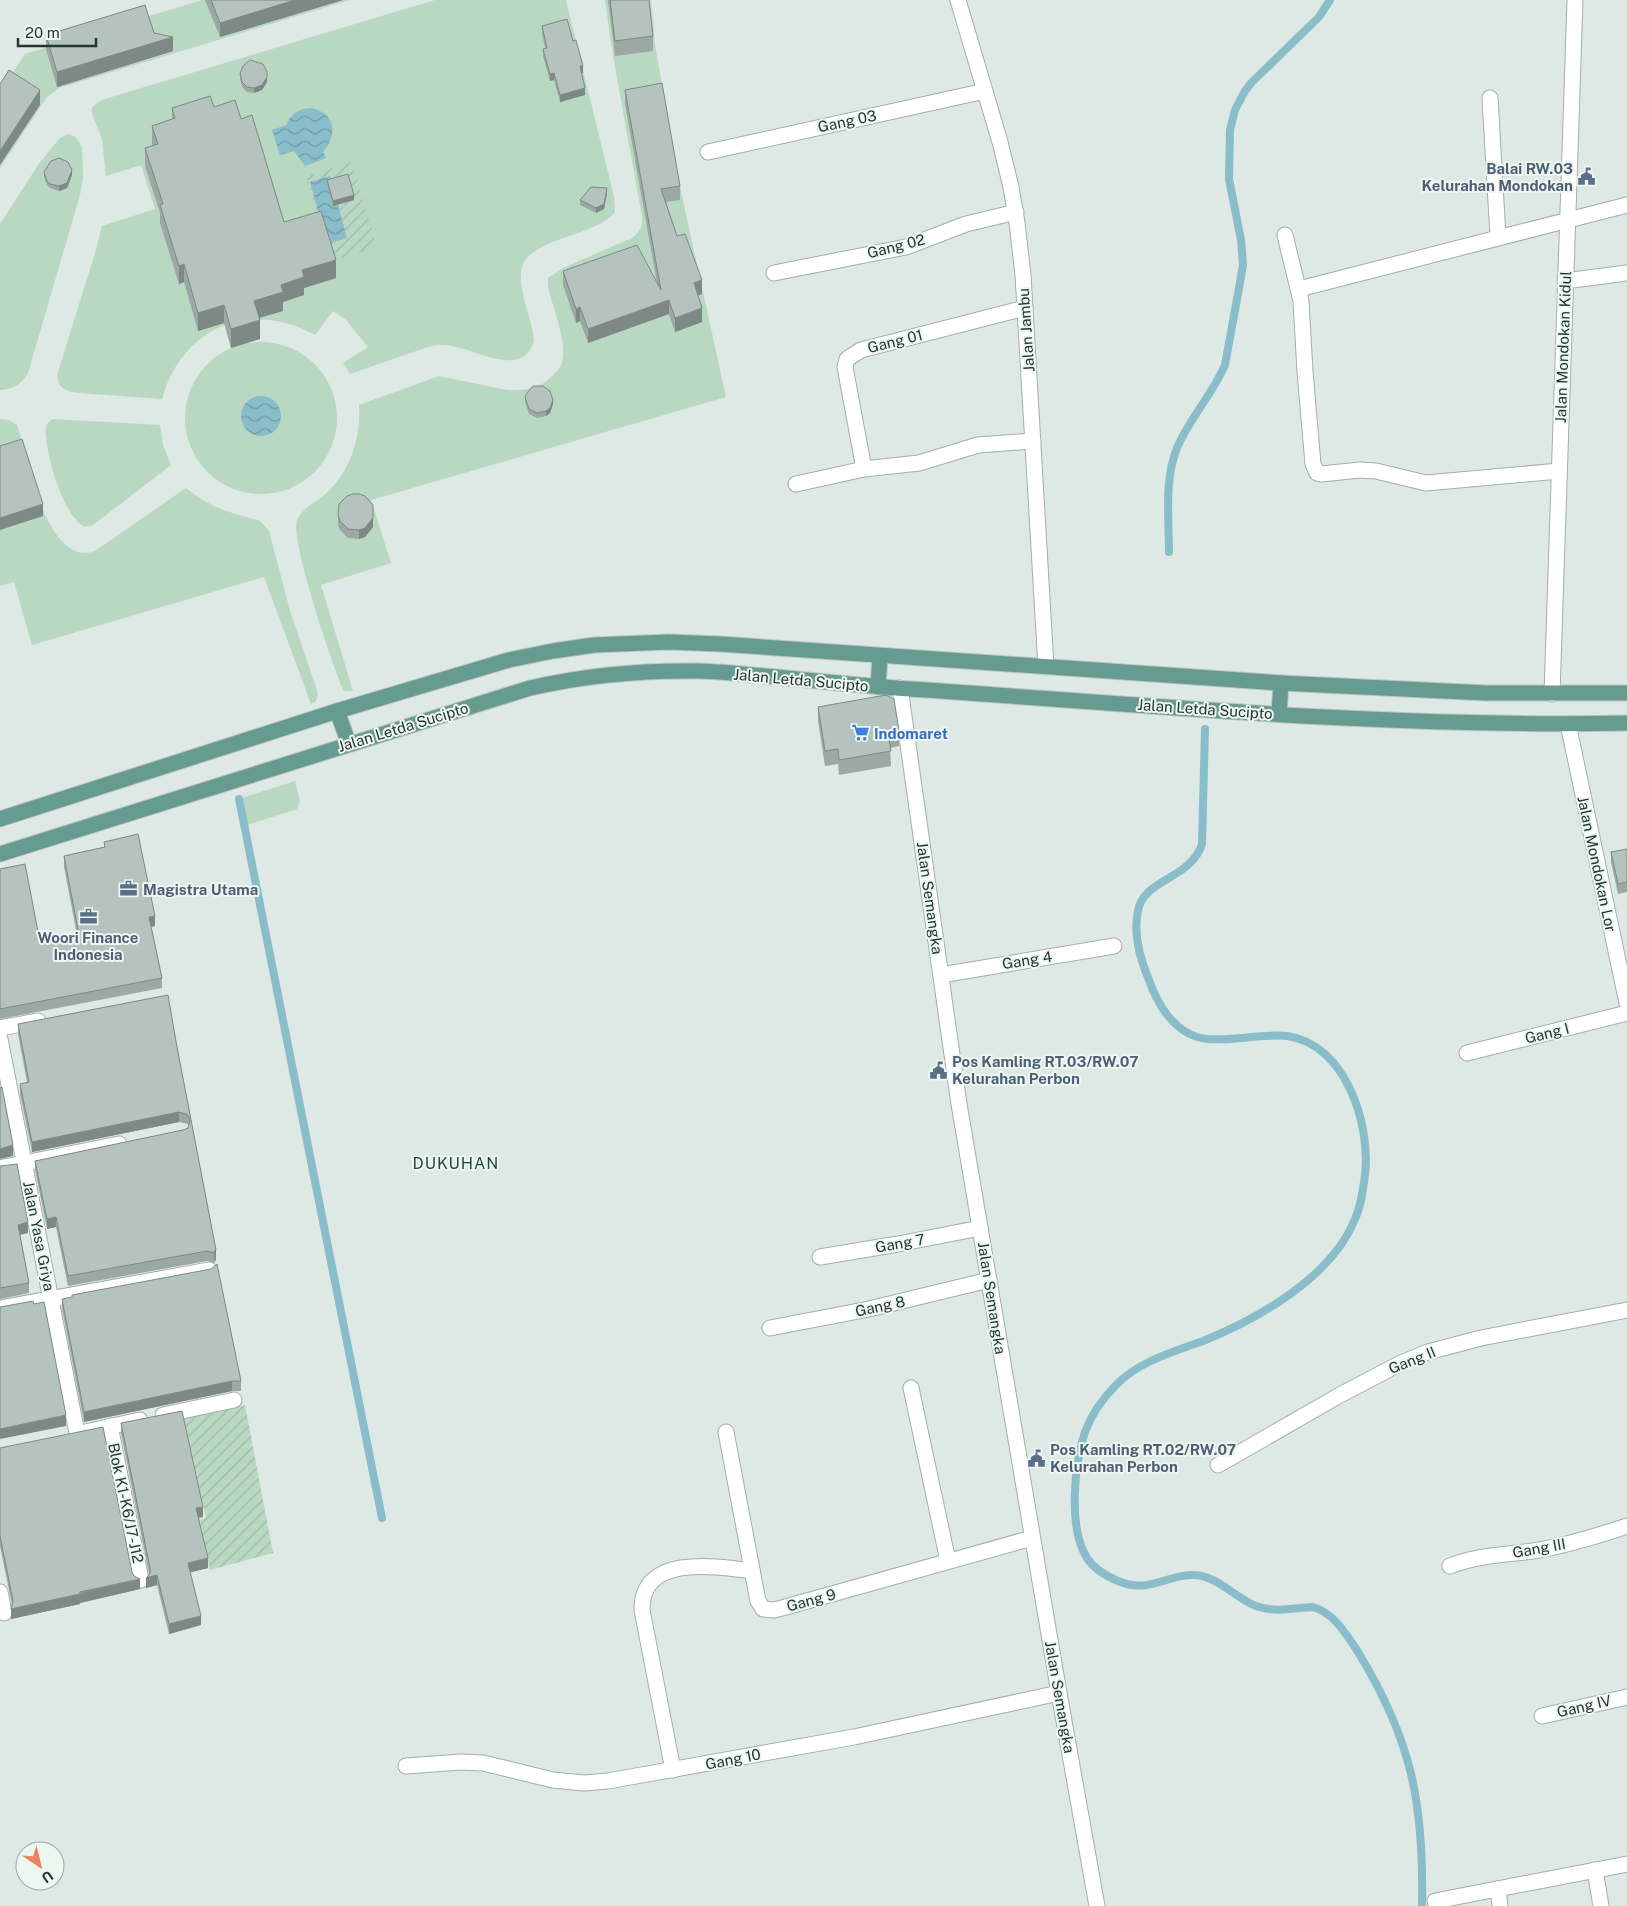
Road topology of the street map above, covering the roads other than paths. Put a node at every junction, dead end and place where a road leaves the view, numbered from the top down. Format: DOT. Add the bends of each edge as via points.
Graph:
graph roads {
  1 [pos="958,0"];
  2 [pos="1575,0"];
  3 [pos="985,91"];
  4 [pos="1490,98"];
  5 [pos="708,152"];
  6 [pos="1627,205"];
  7 [pos="1016,212"];
  8 [pos="1567,220"];
  9 [pos="1285,235"];
  10 [pos="1498,237"];
  11 [pos="774,273"];
  12 [pos="1627,273"];
  13 [pos="1565,281"];
  14 [pos="1299,289"];
  15 [pos="1025,308"];
  16 [pos="1033,441"];
  17 [pos="864,469"];
  18 [pos="1559,471"];
  19 [pos="796,484"];
  20 [pos="880,656"];
  21 [pos="1046,668"];
  22 [pos="1281,683"];
  23 [pos="878,687"];
  24 [pos="900,688"];
  25 [pos="1627,693"];
  26 [pos="1552,694"];
  27 [pos="337,711"];
  28 [pos="1279,714"];
  29 [pos="1627,723"];
  30 [pos="1568,724"];
  31 [pos="350,744"];
  32 [pos="0,819"];
  33 [pos="0,854"];
  34 [pos="1114,946"];
  35 [pos="941,975"];
  36 [pos="1627,1003"];
  37 [pos="1627,1014"];
  38 [pos="56,1017"];
  39 [pos="0,1028"];
  40 [pos="0,1039"];
  41 [pos="1467,1053"];
  42 [pos="135,1140"];
  43 [pos="24,1163"];
  44 [pos="0,1168"];
  45 [pos="980,1228"];
  46 [pos="820,1256"];
  47 [pos="210,1270"];
  48 [pos="989,1280"];
  49 [pos="51,1298"];
  50 [pos="0,1308"];
  51 [pos="1627,1310"];
  52 [pos="770,1328"];
  53 [pos="911,1388"];
  54 [pos="234,1400"];
  55 [pos="110,1426"];
  56 [pos="726,1432"];
  57 [pos="77,1433"];
  58 [pos="58,1437"];
  59 [pos="1218,1465"];
  60 [pos="1627,1526"];
  61 [pos="1032,1538"];
  62 [pos="948,1561"];
  63 [pos="1450,1566"];
  64 [pos="752,1571"];
  65 [pos="141,1580"];
  66 [pos="0,1592"];
  67 [pos="4,1613"];
  68 [pos="1059,1693"];
  69 [pos="1627,1697"];
  70 [pos="1542,1716"];
  71 [pos="406,1766"];
  72 [pos="673,1770"];
  73 [pos="1627,1864"];
  74 [pos="1595,1870"];
  75 [pos="1498,1889"];
  76 [pos="1435,1901"];
  77 [pos="1096,1906"];
  78 [pos="1500,1906"];
  79 [pos="1601,1906"];
  1 -- 3 [label="street, Jalan Jambu"];
  2 -- 8 [label="street, Jalan Mondokan Kidul"];
  3 -- 5 [label="street, Gang 03"];
  3 -- 7 [label="street, Jalan Jambu"];
  4 -- 10 [label="street"];
  6 -- 8 [label="street"];
  7 -- 11 [label="street, Gang 02" via="966,224 906,247"];
  7 -- 15 [label="street, Jalan Jambu"];
  8 -- 10 [label="street"];
  8 -- 13 [label="street, Jalan Mondokan Kidul"];
  9 -- 14 [label="street"];
  10 -- 14 [label="street"];
  12 -- 13 [label="street"];
  13 -- 18 [label="street, Jalan Mondokan Kidul"];
  14 -- 18 [label="street" via="1313,464 1317,473 1376,471 1426,483"];
  15 -- 16 [label="street, Jalan Jambu"];
  15 -- 17 [label="street, Gang 01" via="860,350 847,359 845,367"];
  16 -- 17 [label="street" via="978,445 925,462"];
  16 -- 21 [label="street, Jalan Jambu"];
  17 -- 19 [label="street"];
  18 -- 26 [label="street, Jalan Mondokan Kidul"];
  20 -- 21 [label="main road, Jalan Letda Sucipto"];
  20 -- 23 [label="main road"];
  20 -- 27 [label="main road, Jalan Letda Sucipto" via="686,642 594,645 499,663"];
  21 -- 22 [label="main road, Jalan Letda Sucipto"];
  22 -- 26 [label="main road, Jalan Letda Sucipto"];
  22 -- 28 [label="main road"];
  23 -- 24 [label="main road, Jalan Letda Sucipto"];
  23 -- 31 [label="main road, Jalan Letda Sucipto" via="703,671 605,674 530,688"];
  24 -- 28 [label="main road, Jalan Letda Sucipto"];
  24 -- 35 [label="street, Jalan Semangka"];
  25 -- 26 [label="main road, Jalan Letda Sucipto"];
  27 -- 31 [label="main road"];
  27 -- 32 [label="main road, Jalan Letda Sucipto"];
  28 -- 30 [label="main road, Jalan Letda Sucipto" via="1409,722"];
  29 -- 30 [label="main road, Jalan Letda Sucipto"];
  30 -- 36 [label="street, Jalan Mondokan Lor"];
  31 -- 33 [label="main road, Jalan Letda Sucipto"];
  34 -- 35 [label="street, Gang 4"];
  35 -- 45 [label="street, Jalan Semangka"];
  37 -- 41 [label="street, Gang I"];
  38 -- 39 [label="street"];
  40 -- 43 [label="street, Jalan Yasa Griya"];
  42 -- 43 [label="street"];
  43 -- 44 [label="street"];
  43 -- 49 [label="street, Jalan Yasa Griya"];
  45 -- 46 [label="street, Gang 7"];
  45 -- 48 [label="street, Jalan Semangka"];
  47 -- 49 [label="street"];
  48 -- 52 [label="street, Gang 8" via="869,1309"];
  48 -- 61 [label="street, Jalan Semangka"];
  49 -- 50 [label="street"];
  49 -- 57 [label="street, Jalan Yasa Griya"];
  51 -- 59 [label="street, Gang II" via="1481,1338 1428,1352 1340,1395"];
  53 -- 62 [label="street"];
  54 -- 55 [label="street"];
  55 -- 57 [label="street"];
  55 -- 65 [label="street, Blok K1-K6/J7-J12"];
  56 -- 64 [label="street, Gang 9"];
  57 -- 58 [label="street"];
  60 -- 63 [label="street, Gang III" via="1562,1545 1477,1558"];
  61 -- 62 [label="street, Gang 9"];
  61 -- 68 [label="street, Jalan Semangka"];
  62 -- 64 [label="street, Gang 9" via="774,1610 763,1609 758,1601"];
  64 -- 72 [label="street" via="715,1566 684,1567 658,1576 642,1598"];
  66 -- 67 [label="street"];
  68 -- 72 [label="street, Gang 10" via="918,1724"];
  68 -- 77 [label="street, Jalan Semangka"];
  69 -- 70 [label="street, Gang IV"];
  71 -- 72 [label="street, Gang 10" via="483,1763 553,1780 584,1782"];
  73 -- 74 [label="street"];
  74 -- 75 [label="street"];
  74 -- 79 [label="street"];
  75 -- 76 [label="street"];
  75 -- 78 [label="street"];
}
